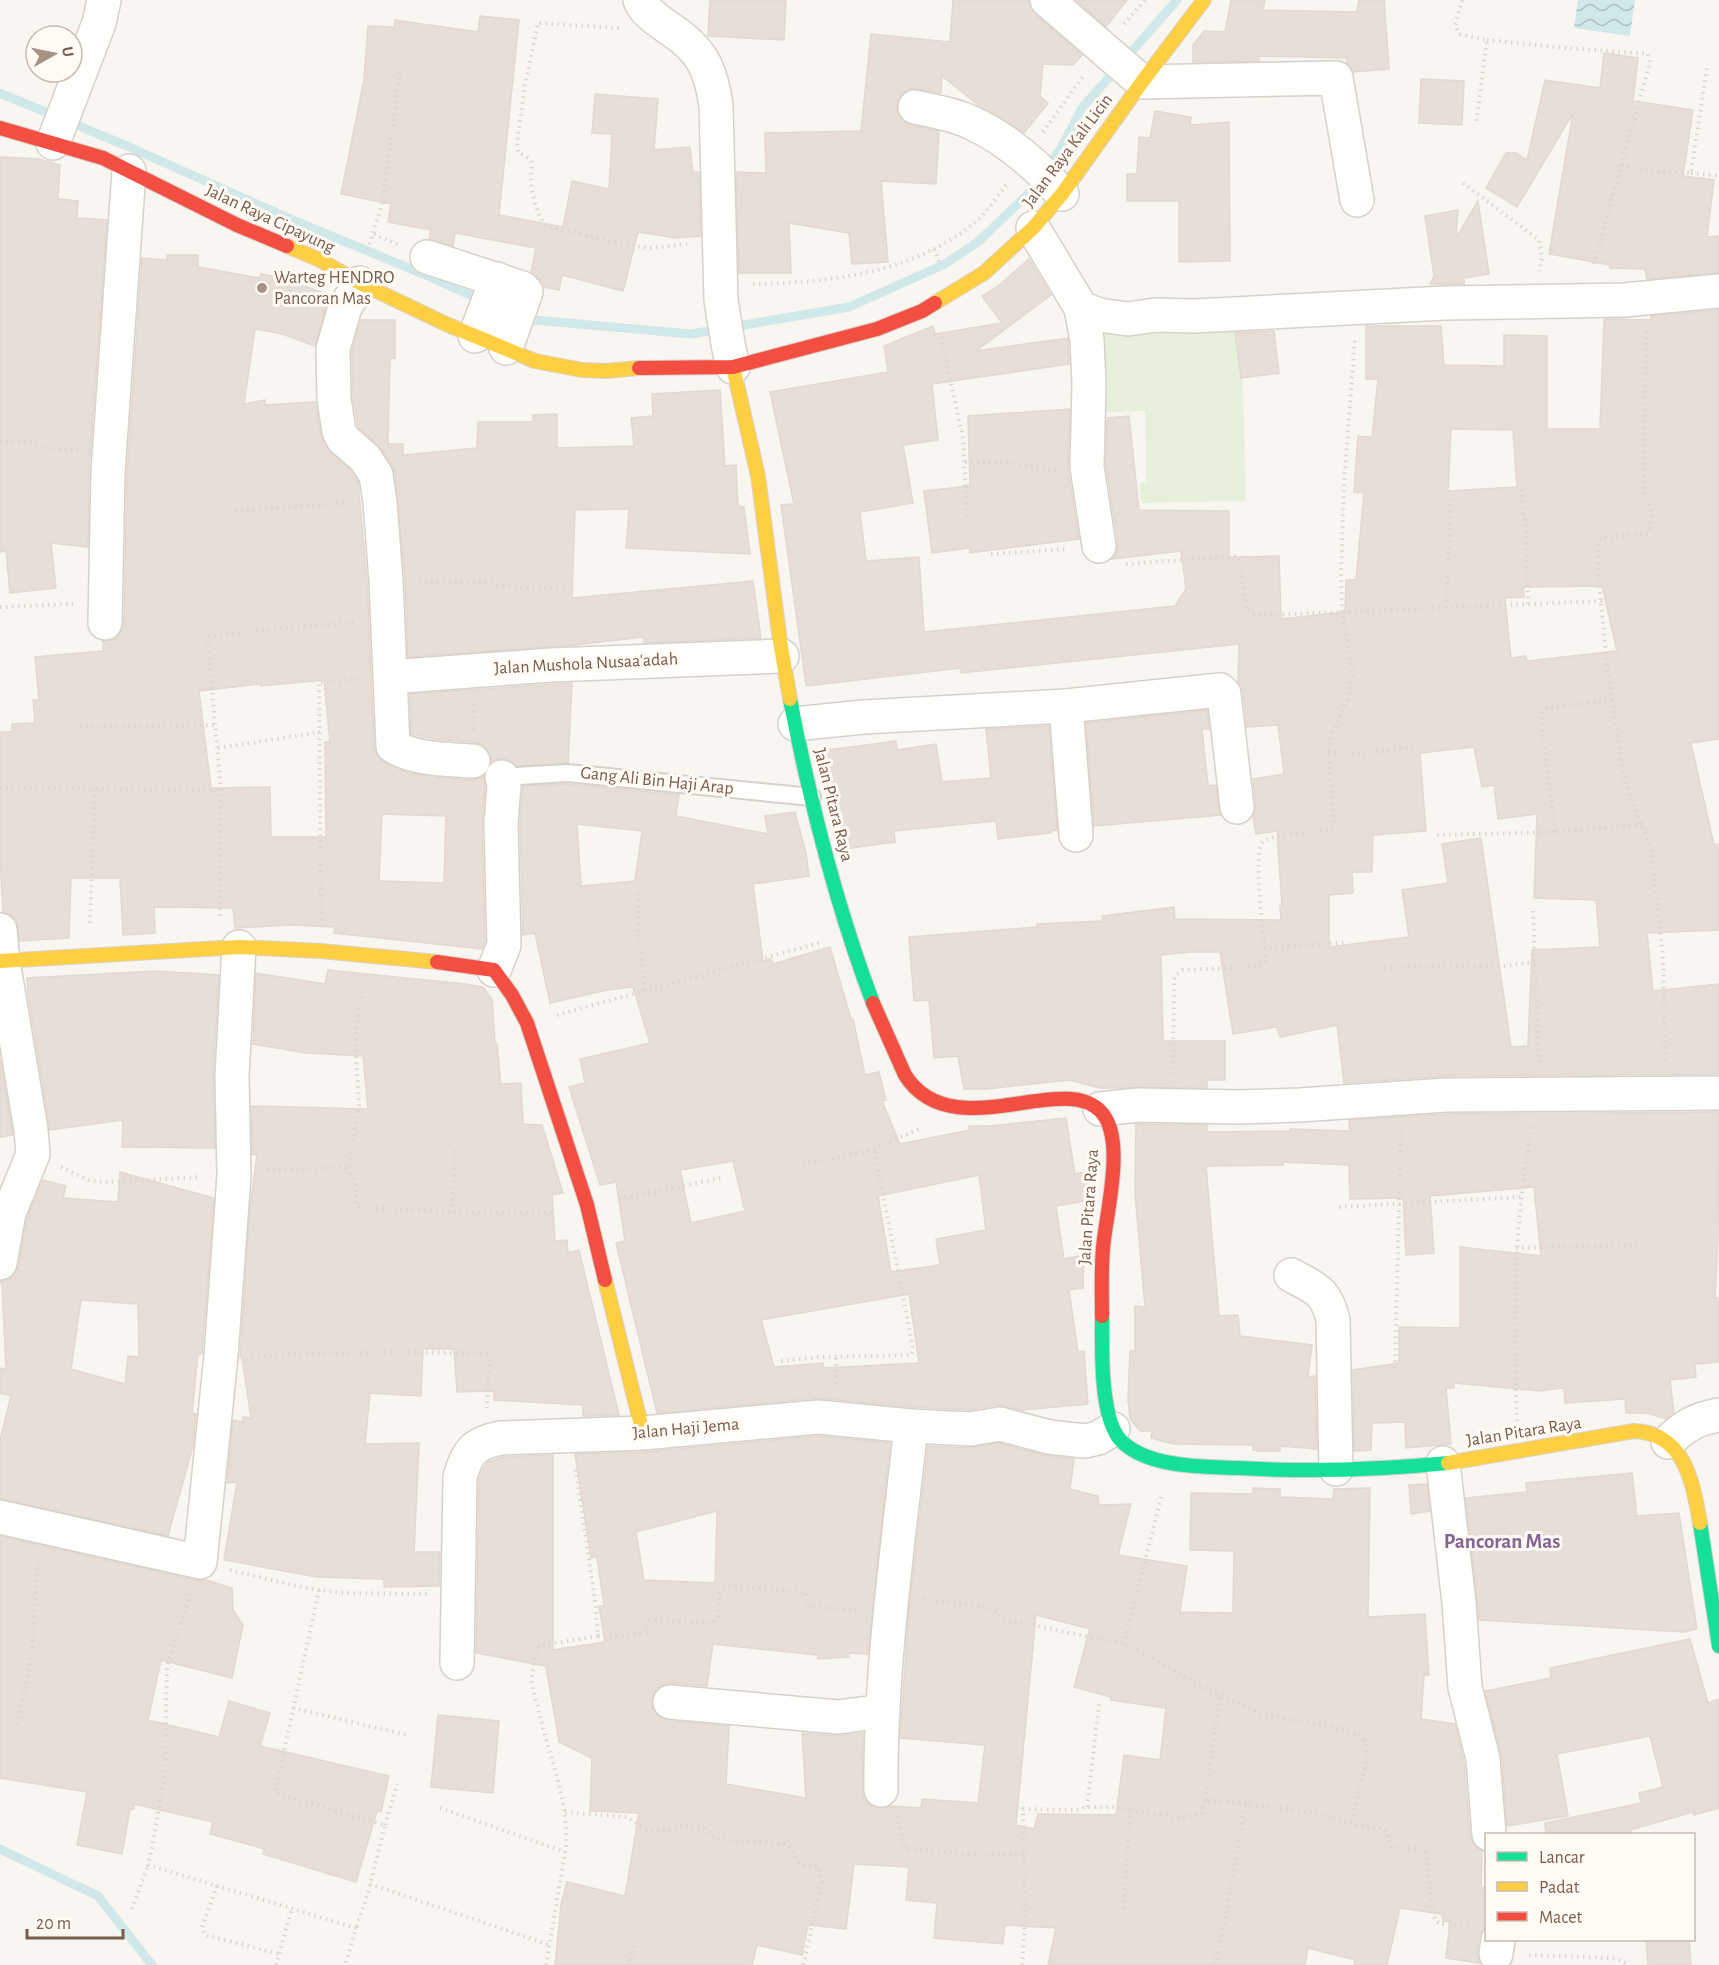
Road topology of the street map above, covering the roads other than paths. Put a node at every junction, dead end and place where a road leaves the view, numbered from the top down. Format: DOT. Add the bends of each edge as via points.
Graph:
graph roads {
  1 [pos="104,0"];
  2 [pos="1047,0"];
  3 [pos="1204,0"];
  4 [pos="649,10"];
  5 [pos="1122,64"];
  6 [pos="915,107"];
  7 [pos="0,128"];
  8 [pos="55,138"];
  9 [pos="129,171"];
  10 [pos="1044,175"];
  11 [pos="1357,200"];
  12 [pos="1033,228"];
  13 [pos="428,257"];
  14 [pos="360,284"];
  15 [pos="1719,291"];
  16 [pos="486,306"];
  17 [pos="1082,308"];
  18 [pos="513,328"];
  19 [pos="731,356"];
  20 [pos="1099,546"];
  21 [pos="105,623"];
  22 [pos="782,656"];
  23 [pos="390,677"];
  24 [pos="1066,706"];
  25 [pos="795,724"];
  26 [pos="472,761"];
  27 [pos="502,777"];
  28 [pos="812,797"];
  29 [pos="1237,807"];
  30 [pos="1076,835"];
  31 [pos="230,947"];
  32 [pos="1,951"];
  33 [pos="494,970"];
  34 [pos="1719,1093"];
  35 [pos="1100,1109"];
  36 [pos="0,1263"];
  37 [pos="1291,1275"];
  38 [pos="1719,1415"];
  39 [pos="911,1426"];
  40 [pos="1113,1429"];
  41 [pos="643,1433"];
  42 [pos="1668,1442"];
  43 [pos="1443,1463"];
  44 [pos="1336,1469"];
  45 [pos="0,1517"];
  46 [pos="1719,1646"];
  47 [pos="457,1664"];
  48 [pos="670,1702"];
  49 [pos="883,1711"];
  50 [pos="881,1790"];
  51 [pos="1489,1833"];
  1 -- 8 [label="street"];
  2 -- 5 [label="street"];
  3 -- 5 [label="main road, Jalan Raya Kali Licin"];
  4 -- 19 [label="street" via="691,44 707,66 713,84 721,292"];
  5 -- 10 [label="main road, Jalan Raya Kali Licin"];
  5 -- 11 [label="street" via="1336,78"];
  6 -- 10 [label="street" via="968,122 994,136"];
  7 -- 8 [label="main road, Jalan Raya Cipayung"];
  8 -- 9 [label="main road, Jalan Raya Cipayung"];
  9 -- 14 [label="main road, Jalan Raya Cipayung" via="237,225 320,260"];
  9 -- 21 [label="street" via="109,450"];
  10 -- 12 [label="main road, Jalan Raya Kali Licin"];
  12 -- 17 [label="street"];
  12 -- 19 [label="main road, Jalan Raya Kali Licin" via="984,273 922,311 877,329"];
  13 -- 16 [label="street"];
  14 -- 16 [label="main road, Jalan Raya Cipayung" via="446,324"];
  14 -- 23 [label="street" via="345,307 333,349 334,399 343,439 372,466 376,475"];
  15 -- 17 [label="street" via="1583,301 1446,303 1128,319"];
  16 -- 18 [label="main road, Jalan Raya Cipayung"];
  16 -- 18 [label="street" via="522,288 526,292"];
  17 -- 20 [label="street" via="1089,384 1087,466"];
  18 -- 19 [label="main road, Jalan Raya Cipayung" via="535,361 582,370 653,367"];
  19 -- 22 [label="main road, Jalan Pitara Raya" via="759,486"];
  22 -- 23 [label="street, Jalan Mushola Nusaa'adah" via="551,665"];
  22 -- 25 [label="main road, Jalan Pitara Raya"];
  23 -- 26 [label="street" via="393,746 425,757"];
  24 -- 25 [label="street"];
  24 -- 29 [label="street" via="1220,690 1224,694"];
  24 -- 30 [label="street"];
  25 -- 28 [label="main road, Jalan Pitara Raya"];
  27 -- 28 [label="lane, Gang Ali Bin Haji Arap" via="567,773"];
  27 -- 33 [label="street" via="504,945"];
  28 -- 35 [label="main road, Jalan Pitara Raya" via="864,981 908,1079 926,1098 953,1107 973,1110 1074,1099"];
  31 -- 32 [label="main road" via="88,955"];
  31 -- 33 [label="main road" via="367,955"];
  31 -- 45 [label="street" via="234,1176 200,1562"];
  32 -- 36 [label="street" via="33,1154 9,1213"];
  33 -- 41 [label="main road" via="527,1023 587,1205"];
  34 -- 35 [label="street" via="1666,1094 1539,1084 1446,1095 1249,1107 1138,1105"];
  35 -- 40 [label="main road, Jalan Pitara Raya" via="1111,1134 1112,1152 1101,1272 1108,1415"];
  37 -- 44 [label="street" via="1318,1290 1329,1302 1333,1320"];
  38 -- 42 [label="street" via="1683,1427"];
  39 -- 40 [label="street, Jalan Haji Jema" via="971,1429 1000,1424 1049,1437 1086,1441"];
  39 -- 41 [label="street, Jalan Haji Jema" via="818,1417"];
  39 -- 49 [label="street"];
  40 -- 44 [label="main road, Jalan Pitara Raya" via="1130,1448 1167,1462 1276,1470"];
  41 -- 47 [label="street, Jalan Haji Jema" via="501,1438 474,1448 460,1477"];
  42 -- 43 [label="main road, Jalan Pitara Raya" via="1643,1430"];
  42 -- 46 [label="main road" via="1694,1487"];
  43 -- 44 [label="main road, Jalan Pitara Raya"];
  43 -- 51 [label="street" via="1465,1687 1483,1759"];
  48 -- 49 [label="street" via="838,1717"];
  49 -- 50 [label="street"];
}
